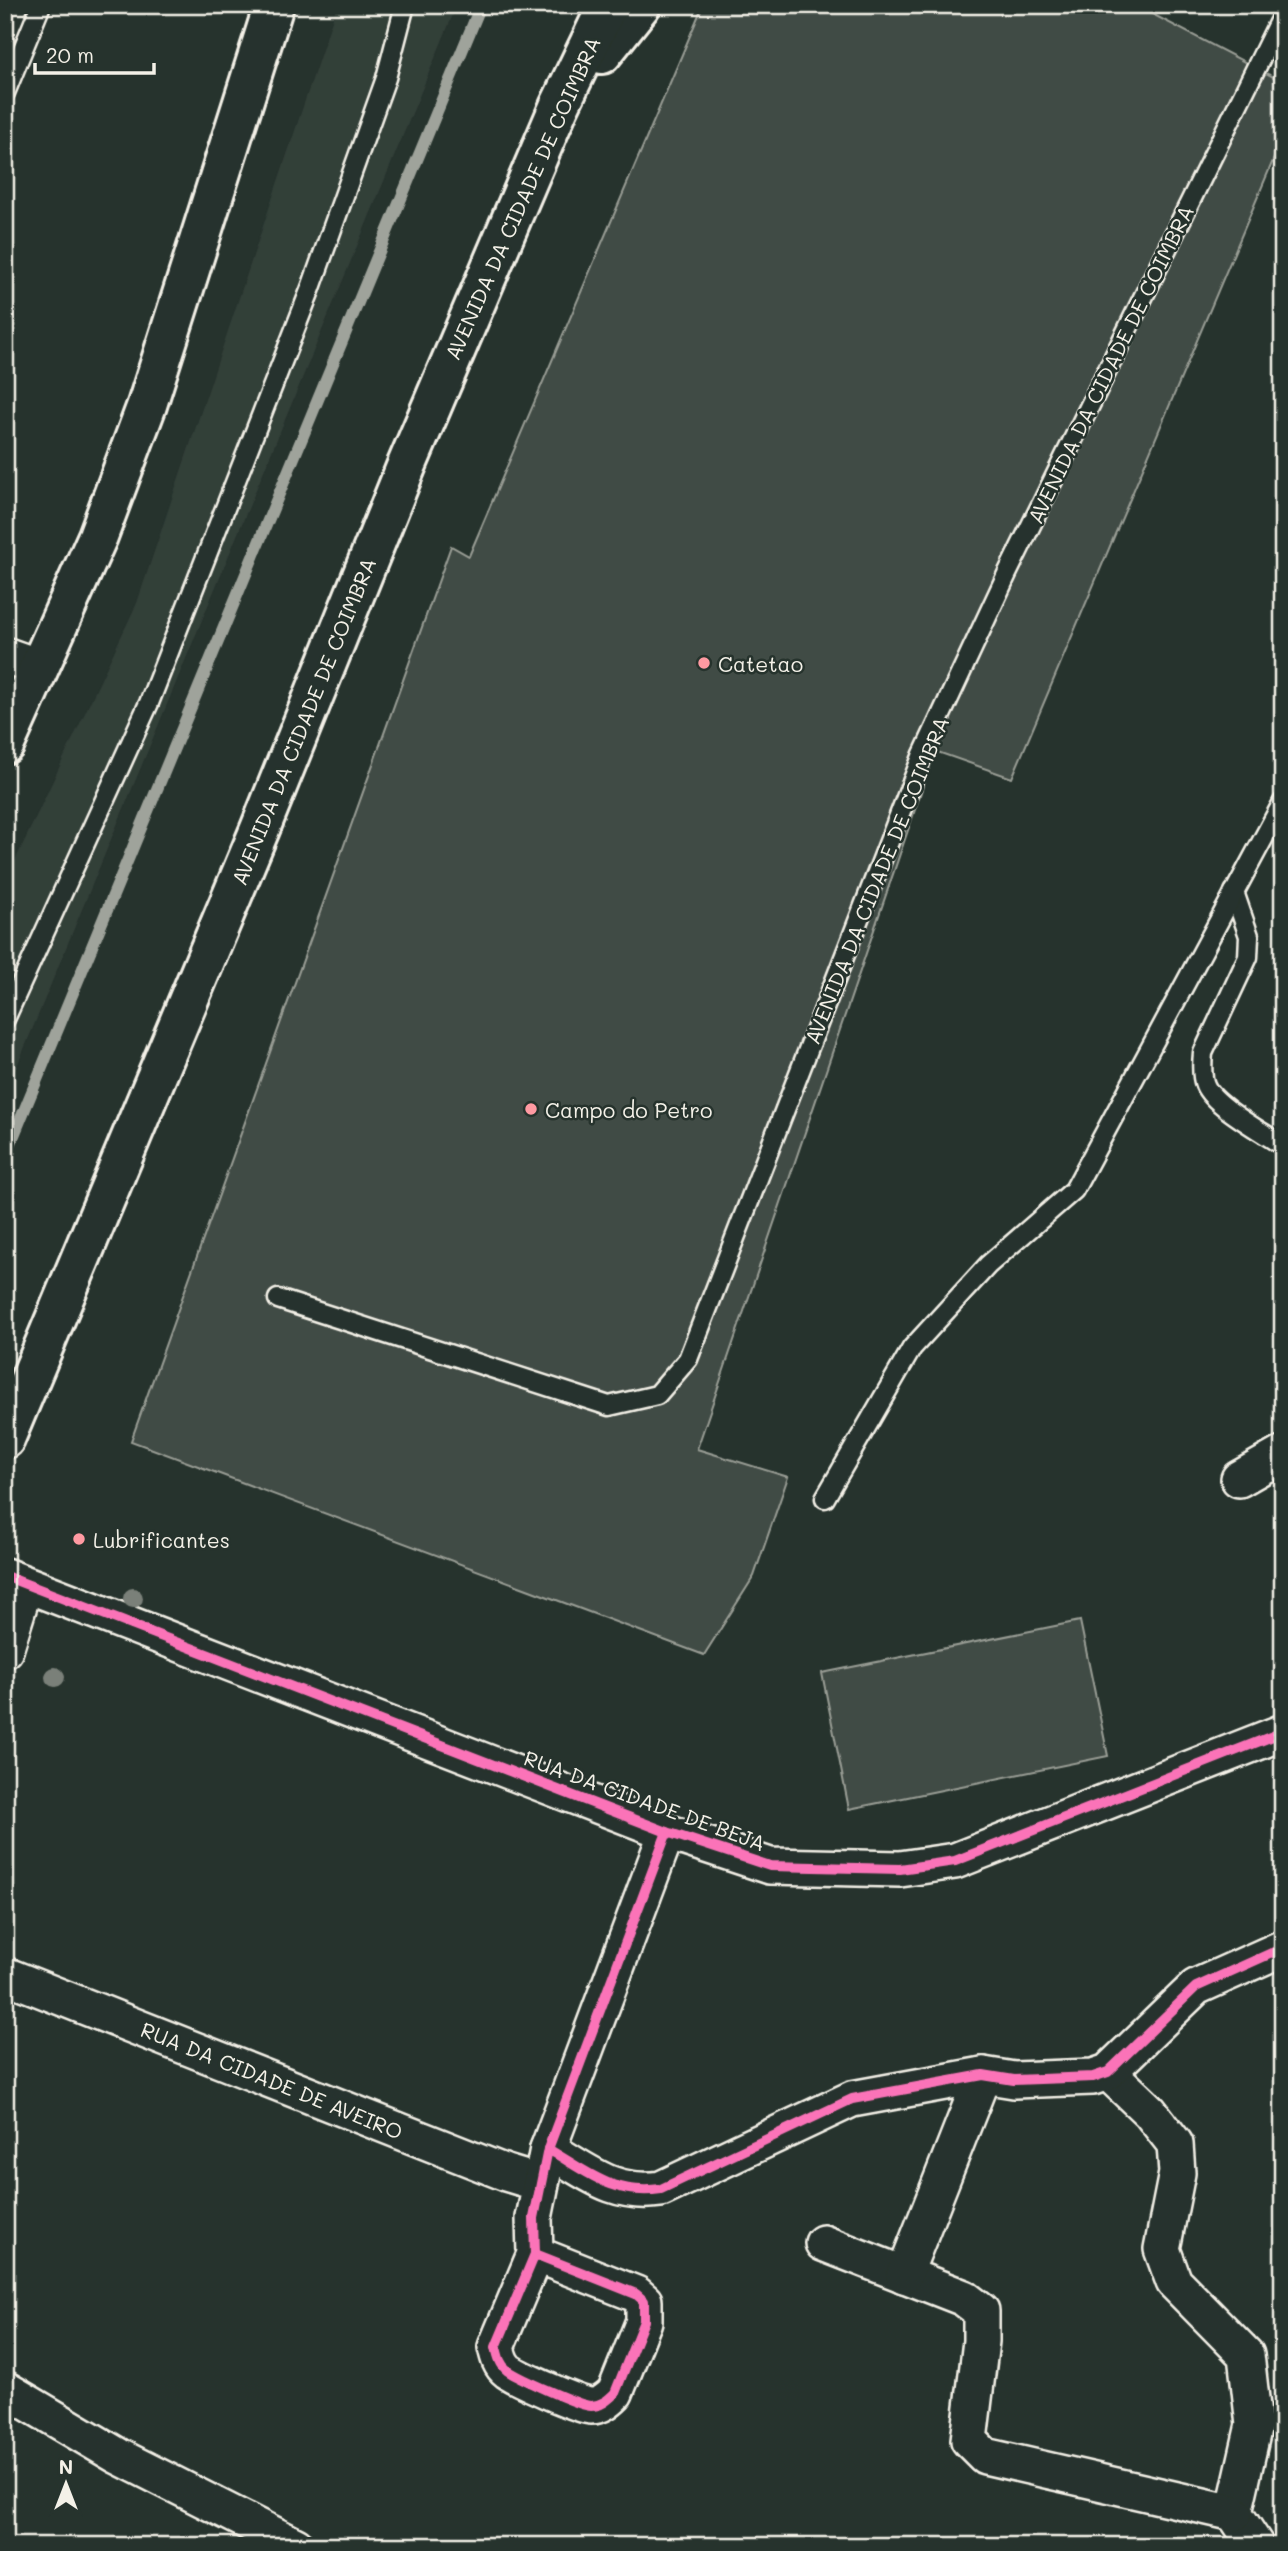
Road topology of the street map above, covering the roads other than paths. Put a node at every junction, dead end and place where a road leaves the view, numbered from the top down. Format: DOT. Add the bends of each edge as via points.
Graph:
graph roads {
  1 [pos="41,5"];
  2 [pos="274,5"];
  3 [pos="404,5"];
  4 [pos="608,5"];
  5 [pos="641,5"];
  6 [pos="1283,13"];
  7 [pos="7,83"];
  8 [pos="559,107"];
  9 [pos="22,661"];
  10 [pos="5,744"];
  11 [pos="1283,802"];
  12 [pos="1234,892"];
  13 [pos="5,1019"];
  14 [pos="1283,1146"];
  15 [pos="278,1299"];
  16 [pos="5,1439"];
  17 [pos="1283,1454"];
  18 [pos="1239,1479"];
  19 [pos="825,1498"];
  20 [pos="15,1581"];
  21 [pos="5,1650"];
  22 [pos="1283,1732"];
  23 [pos="667,1832"];
  24 [pos="1283,1948"];
  25 [pos="5,1975"];
  26 [pos="1108,2072"];
  27 [pos="983,2075"];
  28 [pos="548,2149"];
  29 [pos="539,2183"];
  30 [pos="823,2242"];
  31 [pos="535,2254"];
  32 [pos="904,2275"];
  33 [pos="5,2389"];
  34 [pos="1234,2513"];
  35 [pos="289,2544"];
  36 [pos="1256,2546"];
  1 -- 7 [label="lane"];
  2 -- 9 [label="main road" via="147,405 98,536"];
  3 -- 13 [label="lane" via="386,78 311,288 149,703"];
  4 -- 8 [label="main road, AVENIDA DA CIDADE DE COIMBRA"];
  5 -- 8 [label="main road"];
  6 -- 15 [label="lane, AVENIDA DA CIDADE DE COIMBRA" via="923,754 688,1359 657,1395 609,1406"];
  8 -- 16 [label="main road, AVENIDA DA CIDADE DE COIMBRA"];
  9 -- 10 [label="main road"];
  11 -- 12 [label="lane"];
  12 -- 14 [label="lane" via="1249,936 1248,957 1203,1053 1205,1086 1214,1099"];
  12 -- 19 [label="lane" via="1074,1190 988,1265 912,1348"];
  17 -- 18 [label="street"];
  20 -- 21 [label="street"];
  20 -- 23 [label="street, RUA DA CIDADE DE BEJA"];
  22 -- 23 [label="street, RUA DA CIDADE DE BEJA" via="954,1861 900,1869 770,1866"];
  23 -- 28 [label="street"];
  24 -- 26 [label="street" via="1196,1987"];
  25 -- 29 [label="street, RUA DA CIDADE DE AVEIRO"];
  26 -- 27 [label="street" via="1093,2077 1014,2080"];
  26 -- 34 [label="street" via="1175,2144 1177,2173 1162,2249 1174,2282 1246,2355 1254,2425"];
  27 -- 28 [label="street" via="852,2099 661,2189 637,2193 620,2189"];
  27 -- 32 [label="street"];
  28 -- 29 [label="street"];
  29 -- 31 [label="street"];
  30 -- 32 [label="street"];
  31 -- 31 [label="street" via="644,2301 644,2321 615,2393 607,2402 580,2404 508,2371 498,2359 500,2331"];
  32 -- 34 [label="street" via="964,2298 981,2311 969,2440 985,2456"];
  33 -- 35 [label="street" via="118,2456"];
  34 -- 36 [label="street"];
}
